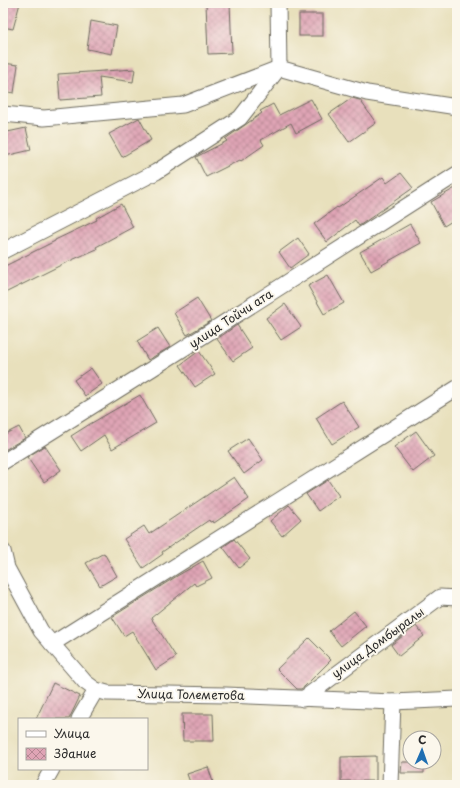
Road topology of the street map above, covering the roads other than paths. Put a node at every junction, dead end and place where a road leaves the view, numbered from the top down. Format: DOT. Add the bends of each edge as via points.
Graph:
graph roads {
  1 [pos="278,3"];
  2 [pos="279,68"];
  3 [pos="457,106"];
  4 [pos="3,114"];
  5 [pos="457,174"];
  6 [pos="3,251"];
  7 [pos="457,388"];
  8 [pos="3,462"];
  9 [pos="3,551"];
  10 [pos="457,598"];
  11 [pos="52,644"];
  12 [pos="96,690"];
  13 [pos="303,699"];
  14 [pos="457,699"];
  15 [pos="393,702"];
  16 [pos="81,718"];
  17 [pos="51,770"];
  18 [pos="43,785"];
  19 [pos="390,785"];
  1 -- 2 [label="street"];
  2 -- 3 [label="street" via="367,93"];
  2 -- 4 [label="street" via="183,106 44,118"];
  2 -- 6 [label="street" via="240,118 156,172"];
  5 -- 8 [label="street, улица Тойчи ата"];
  7 -- 11 [label="street"];
  9 -- 11 [label="street" via="7,568 41,631"];
  10 -- 13 [label="street, улица Домбыралы" via="440,597"];
  11 -- 12 [label="street" via="85,682"];
  12 -- 13 [label="street, Улица Толеметова" via="107,693"];
  12 -- 16 [label="street"];
  13 -- 15 [label="street, Улица Толеметова"];
  14 -- 15 [label="street, Улица Толеметова"];
  15 -- 19 [label="street"];
  17 -- 18 [label="street"];
}
